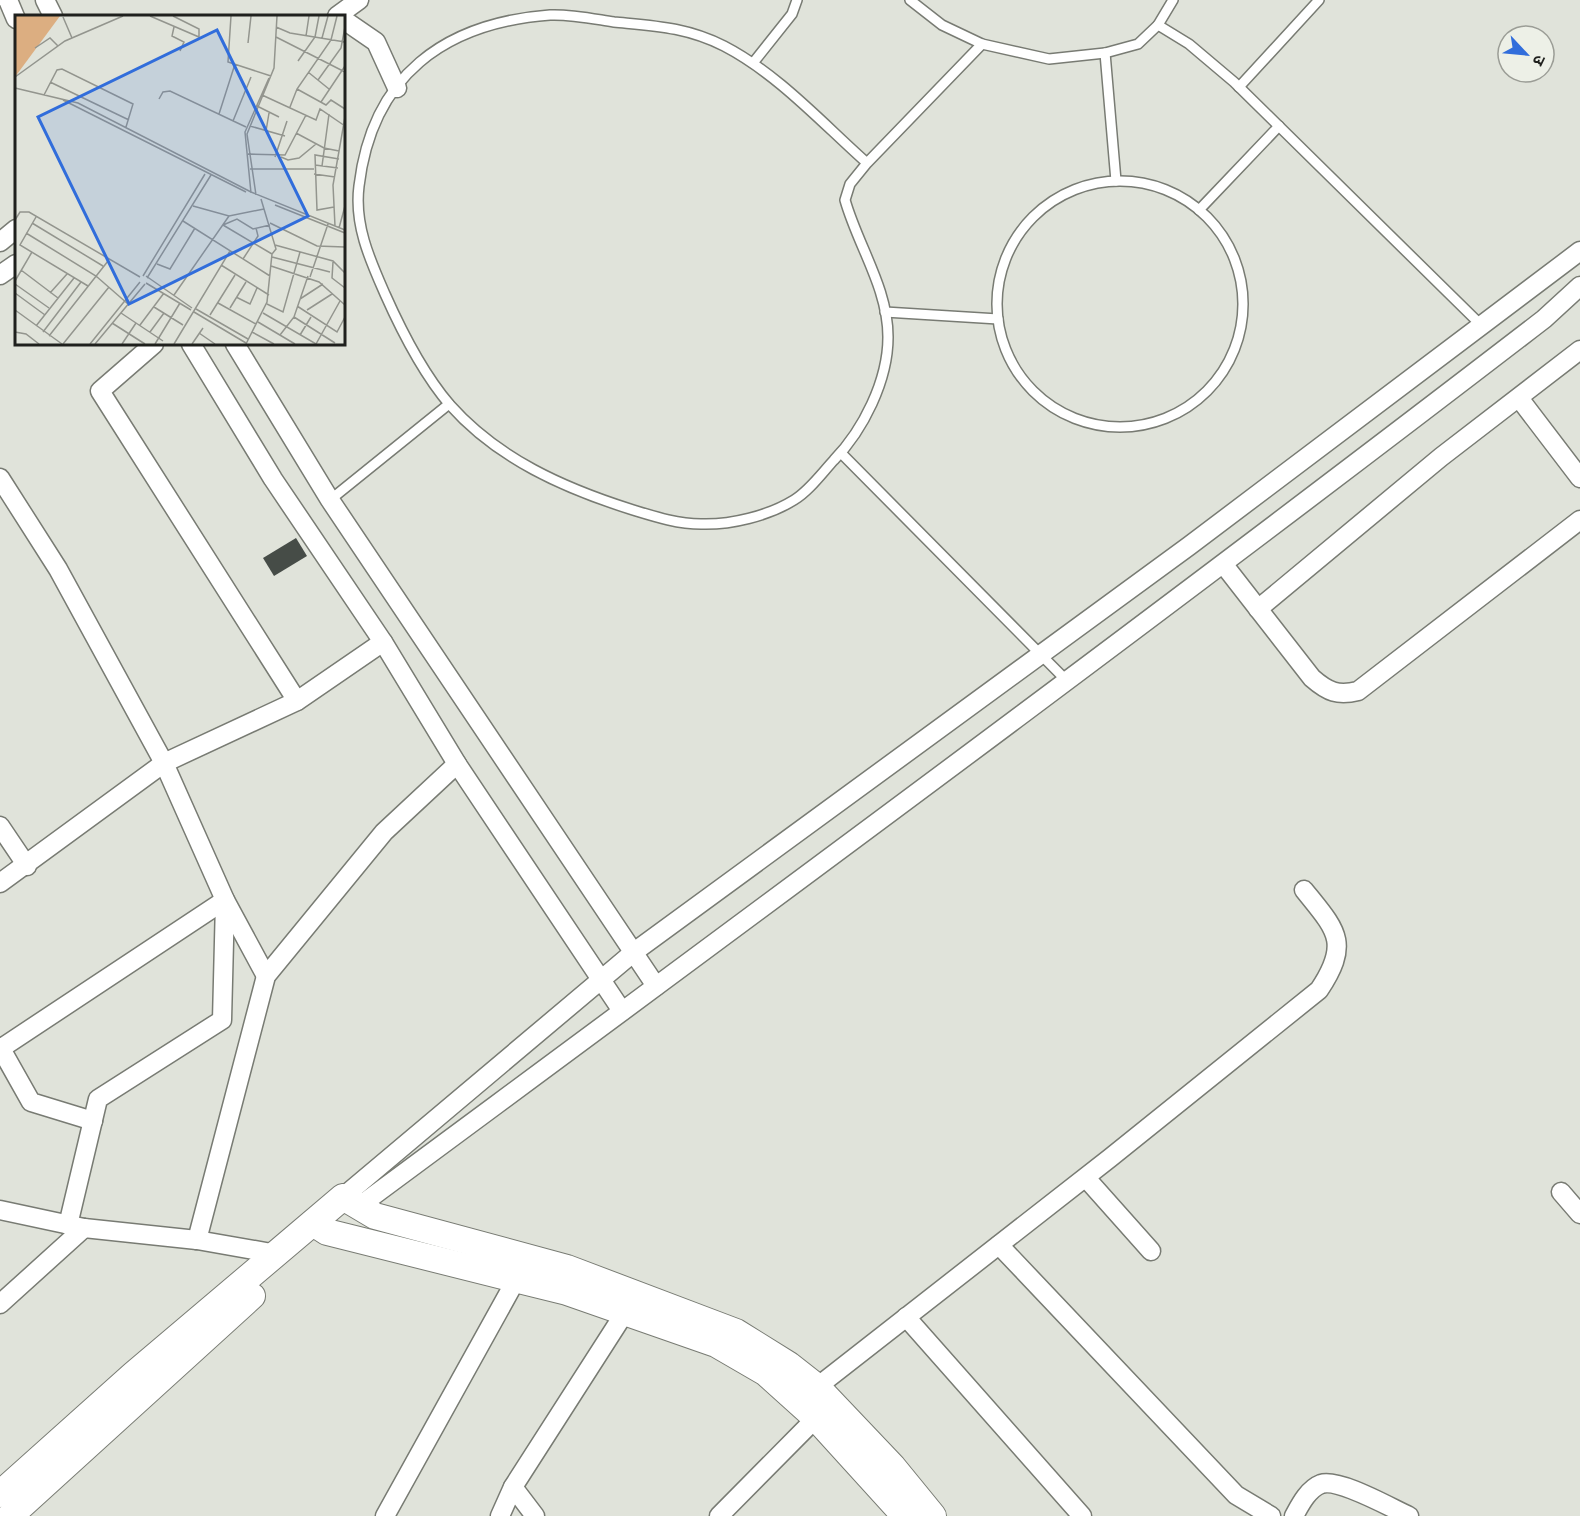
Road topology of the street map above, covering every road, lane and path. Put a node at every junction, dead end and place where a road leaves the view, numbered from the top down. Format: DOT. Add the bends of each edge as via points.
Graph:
graph roads {
  1 [pos="8,0"];
  2 [pos="45,0"];
  3 [pos="359,0"];
  4 [pos="797,0"];
  5 [pos="910,0"];
  6 [pos="1173,0"];
  7 [pos="1319,0"];
  8 [pos="52,15"];
  9 [pos="339,15"];
  10 [pos="15,16"];
  11 [pos="345,21"];
  12 [pos="1158,25"];
  13 [pos="981,44"];
  14 [pos="1105,54"];
  15 [pos="753,63"];
  16 [pos="1239,87"];
  17 [pos="397,88"];
  18 [pos="1280,126"];
  19 [pos="867,163"];
  20 [pos="1116,181"];
  21 [pos="1199,210"];
  22 [pos="15,230"];
  23 [pos="0,242"];
  24 [pos="1580,250"];
  25 [pos="15,265"];
  26 [pos="0,275"];
  27 [pos="1580,286"];
  28 [pos="885,312"];
  29 [pos="998,319"];
  30 [pos="1481,326"];
  31 [pos="152,345"];
  32 [pos="192,345"];
  33 [pos="236,345"];
  34 [pos="1580,350"];
  35 [pos="1519,398"];
  36 [pos="449,404"];
  37 [pos="841,453"];
  38 [pos="0,478"];
  39 [pos="1580,478"];
  40 [pos="330,500"];
  41 [pos="1580,520"];
  42 [pos="1224,565"];
  43 [pos="1257,609"];
  44 [pos="383,642"];
  45 [pos="1040,654"];
  46 [pos="1065,679"];
  47 [pos="297,701"];
  48 [pos="164,763"];
  49 [pos="457,764"];
  50 [pos="0,826"];
  51 [pos="27,866"];
  52 [pos="0,883"];
  53 [pos="1304,890"];
  54 [pos="225,900"];
  55 [pos="634,952"];
  56 [pos="266,976"];
  57 [pos="602,980"];
  58 [pos="656,986"];
  59 [pos="622,1011"];
  60 [pos="0,1048"];
  61 [pos="93,1121"];
  62 [pos="1086,1178"];
  63 [pos="1561,1192"];
  64 [pos="350,1202"];
  65 [pos="0,1210"];
  66 [pos="1580,1215"];
  67 [pos="76,1226"];
  68 [pos="320,1228"];
  69 [pos="197,1240"];
  70 [pos="999,1245"];
  71 [pos="1151,1251"];
  72 [pos="277,1254"];
  73 [pos="517,1278"];
  74 [pos="631,1303"];
  75 [pos="0,1304"];
  76 [pos="906,1317"];
  77 [pos="817,1387"];
  78 [pos="816,1418"];
  79 [pos="513,1487"];
  80 [pos="0,1494"];
  81 [pos="1298,1509"];
  82 [pos="721,1515"];
  83 [pos="10,1516"];
  84 [pos="385,1516"];
  85 [pos="500,1516"];
  86 [pos="535,1516"];
  87 [pos="904,1516"];
  88 [pos="933,1516"];
  89 [pos="1082,1516"];
  90 [pos="1271,1516"];
  91 [pos="1409,1516"];
  1 -- 10 [label="street"];
  2 -- 8 [label="street"];
  3 -- 9 [label="street"];
  4 -- 15 [label="lane" via="792,14"];
  5 -- 13 [label="lane" via="942,25"];
  6 -- 12 [label="lane"];
  7 -- 16 [label="lane"];
  11 -- 17 [label="street" via="376,42"];
  12 -- 14 [label="lane" via="1138,44"];
  12 -- 16 [label="lane" via="1189,44"];
  13 -- 14 [label="lane" via="1049,59"];
  13 -- 19 [label="lane"];
  14 -- 20 [label="lane"];
  15 -- 17 [label="lane" via="688,30 553,15 496,24 445,42 411,70"];
  15 -- 19 [label="lane"];
  16 -- 18 [label="lane"];
  17 -- 36 [label="lane" via="385,102 367,145 358,190 362,243 402,332"];
  18 -- 21 [label="lane"];
  18 -- 30 [label="lane"];
  19 -- 28 [label="lane" via="850,184 845,200 883,296"];
  20 -- 21 [label="lane" via="1168,191"];
  20 -- 29 [label="lane" via="1062,196 1027,225 1004,264 997,300"];
  21 -- 29 [label="lane" via="1232,254 1242,308 1236,344 1219,376 1178,412 1125,427 1089,423 1055,409 1027,385 1008,354"];
  22 -- 23 [label="street"];
  24 -- 30 [label="street"];
  25 -- 26 [label="street"];
  27 -- 42 [label="street" via="1535,326"];
  28 -- 29 [label="lane"];
  28 -- 37 [label="lane" via="888,339 881,375 865,420"];
  30 -- 45 [label="street"];
  31 -- 47 [label="street" via="100,391"];
  32 -- 44 [label="street" via="273,478"];
  33 -- 40 [label="street"];
  34 -- 35 [label="street"];
  35 -- 39 [label="street"];
  35 -- 43 [label="street"];
  36 -- 37 [label="lane" via="487,440 526,466 576,491 682,522 702,524 752,518 796,499"];
  36 -- 40 [label="lane"];
  37 -- 45 [label="lane"];
  38 -- 48 [label="street" via="58,568"];
  40 -- 55 [label="street"];
  41 -- 43 [label="street" via="1358,691 1341,695 1325,689"];
  42 -- 43 [label="street"];
  42 -- 46 [label="street"];
  44 -- 47 [label="street"];
  44 -- 49 [label="street"];
  45 -- 46 [label="lane"];
  45 -- 55 [label="street"];
  46 -- 58 [label="street"];
  47 -- 48 [label="street"];
  48 -- 51 [label="street"];
  48 -- 54 [label="street"];
  49 -- 56 [label="street" via="384,832"];
  49 -- 57 [label="street"];
  50 -- 51 [label="street"];
  51 -- 52 [label="street"];
  53 -- 62 [label="street" via="1329,921 1336,937 1338,954 1319,990"];
  54 -- 56 [label="street"];
  54 -- 60 [label="street"];
  54 -- 61 [label="street" via="222,1020 98,1099"];
  55 -- 57 [label="street"];
  55 -- 58 [label="street"];
  56 -- 69 [label="street"];
  57 -- 59 [label="street"];
  57 -- 64 [label="street"];
  58 -- 59 [label="street"];
  59 -- 64 [label="street"];
  60 -- 61 [label="street" via="31,1102"];
  61 -- 67 [label="street"];
  62 -- 70 [label="street"];
  62 -- 71 [label="street"];
  63 -- 66 [label="street"];
  64 -- 68 [label="street"];
  64 -- 74 [label="street" via="388,1220 515,1252"];
  65 -- 67 [label="street"];
  67 -- 69 [label="street"];
  67 -- 75 [label="street"];
  68 -- 72 [label="street"];
  68 -- 73 [label="street"];
  68 -- 83 [label="street"];
  69 -- 72 [label="street"];
  70 -- 76 [label="street"];
  70 -- 90 [label="street" via="1236,1495"];
  72 -- 80 [label="street"];
  73 -- 74 [label="street"];
  73 -- 84 [label="street"];
  74 -- 77 [label="street" via="736,1332"];
  74 -- 78 [label="street" via="741,1357 766,1373"];
  74 -- 79 [label="street"];
  76 -- 77 [label="street"];
  76 -- 89 [label="street"];
  77 -- 88 [label="street" via="893,1467"];
  78 -- 82 [label="street"];
  78 -- 87 [label="street"];
  79 -- 85 [label="street"];
  79 -- 86 [label="street"];
  81 -- 91 [label="street" via="1314,1488 1328,1483"];
}
